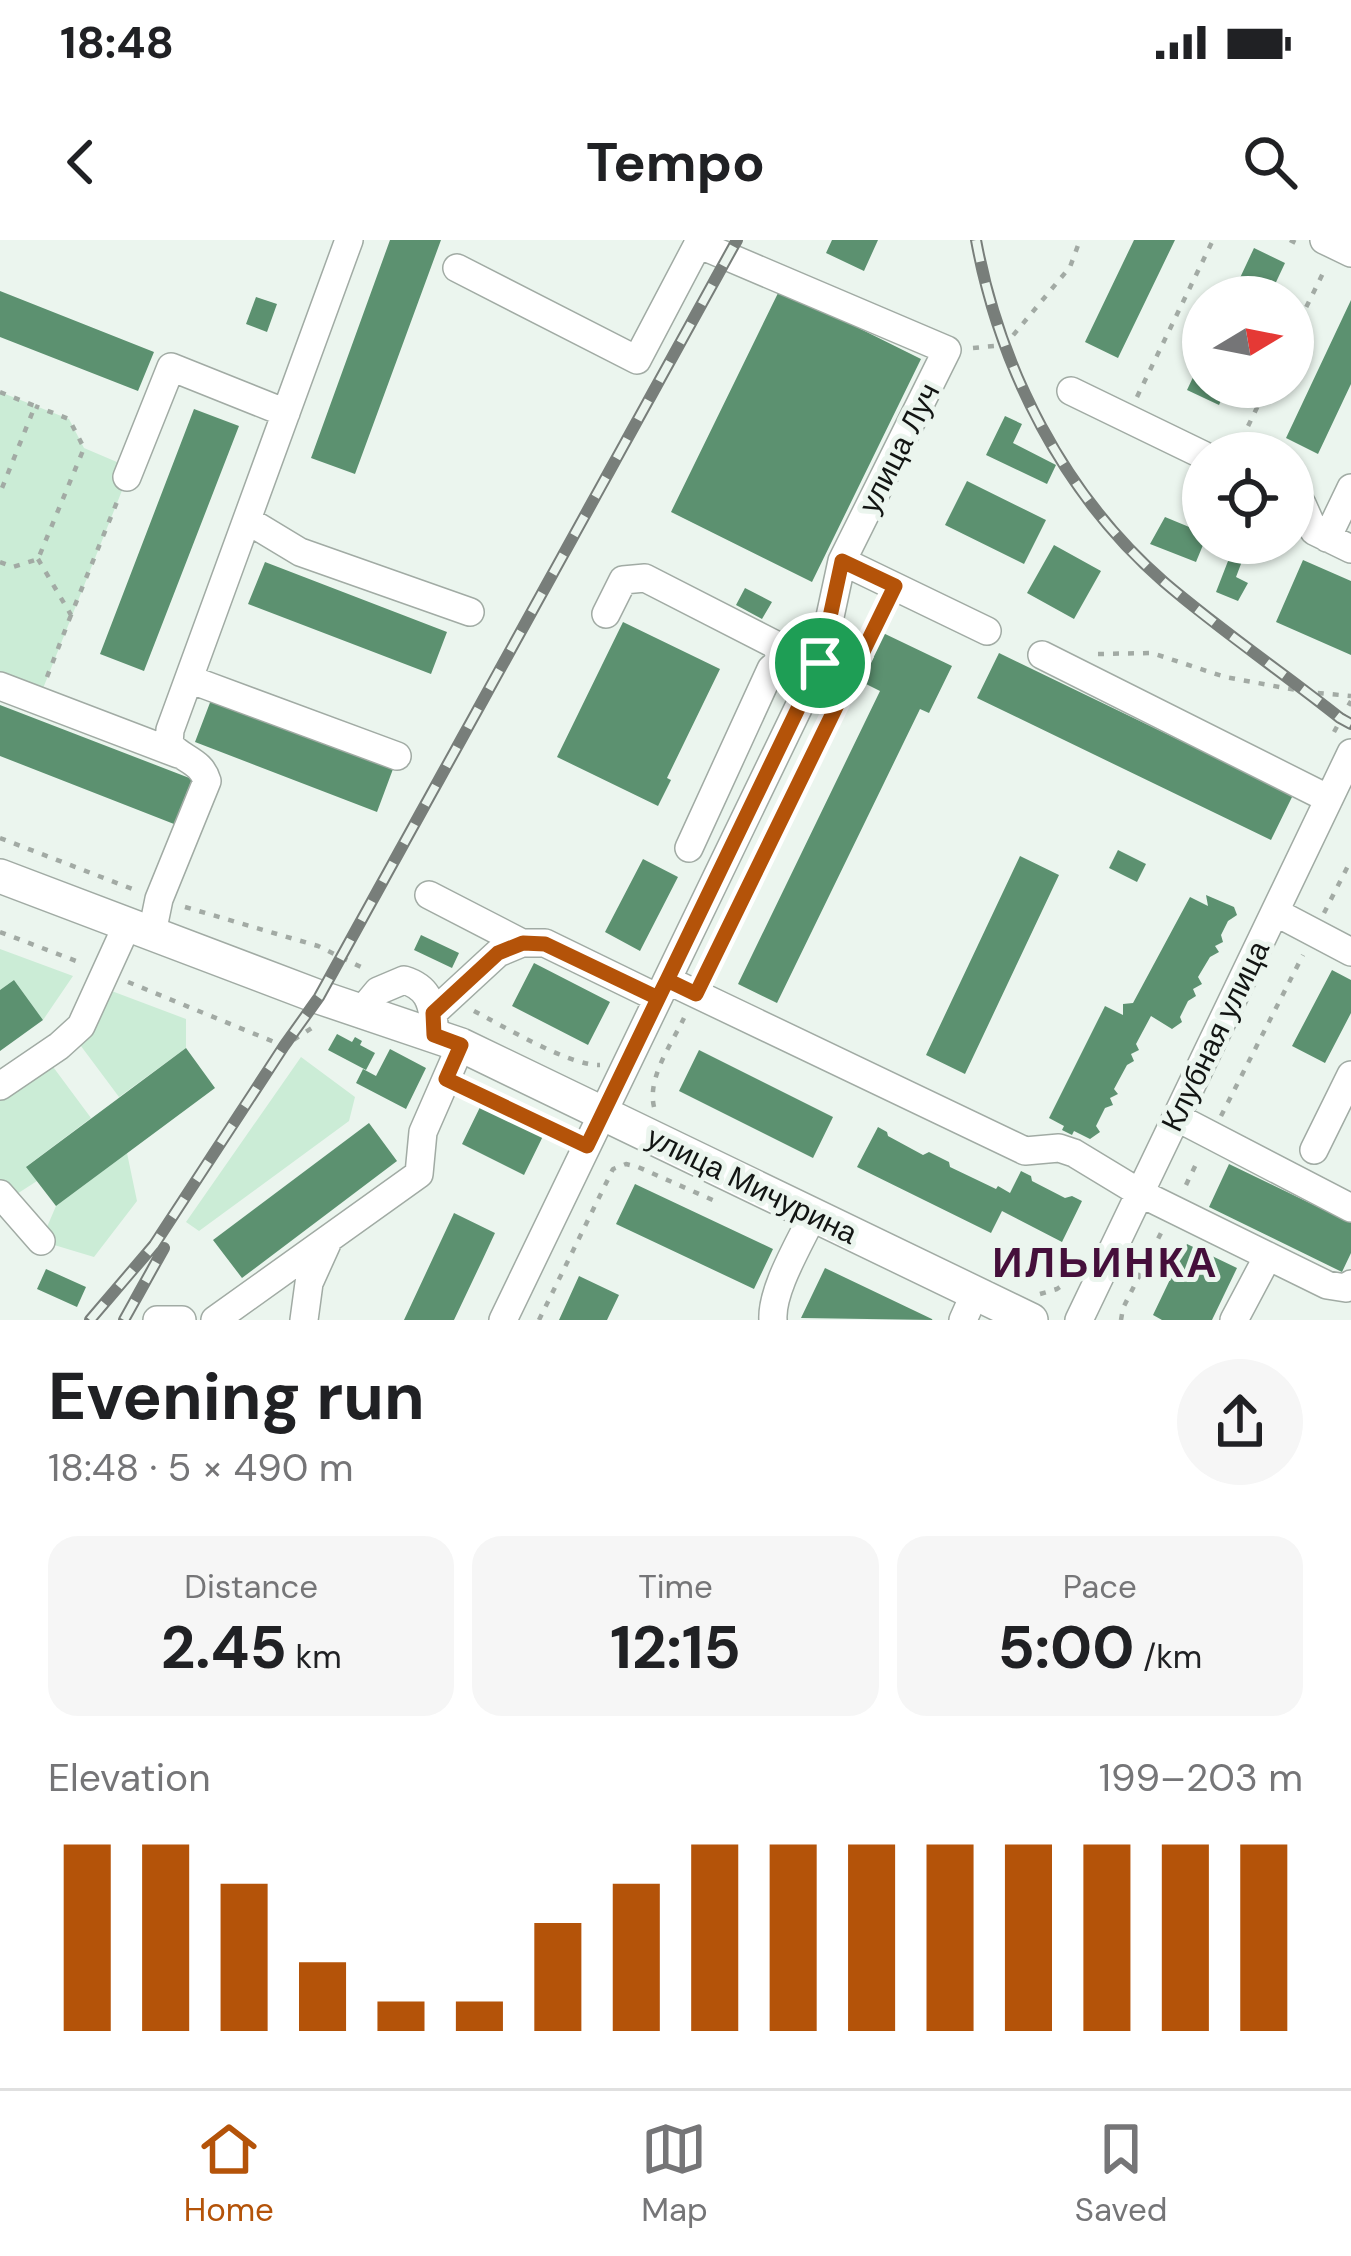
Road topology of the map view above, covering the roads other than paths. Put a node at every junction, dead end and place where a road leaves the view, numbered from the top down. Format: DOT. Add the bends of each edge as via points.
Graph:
graph roads {
  1 [pos="350,240"];
  2 [pos="698,242"];
  3 [pos="457,268"];
  4 [pos="1071,391"];
  5 [pos="286,413"];
  6 [pos="1182,445"];
  7 [pos="127,477"];
  8 [pos="1351,488"];
  9 [pos="247,520"];
  10 [pos="1339,543"];
  11 [pos="842,561"];
  12 [pos="470,612"];
  13 [pos="606,614"];
  14 [pos="987,631"];
  15 [pos="1042,656"];
  16 [pos="781,659"];
  17 [pos="820,663"];
  18 [pos="189,679"];
  19 [pos="0,686"];
  20 [pos="178,754"];
  21 [pos="397,756"];
  22 [pos="1349,763"];
  23 [pos="1329,799"];
  24 [pos="689,848"];
  25 [pos="0,876"];
  26 [pos="428,895"];
  27 [pos="1275,912"];
  28 [pos="140,928"];
  29 [pos="523,943"];
  30 [pos="1351,952"];
  31 [pos="663,989"];
  32 [pos="362,1009"];
  33 [pos="444,1023"];
  34 [pos="1351,1075"];
  35 [pos="0,1086"];
  36 [pos="603,1113"];
  37 [pos="1176,1117"];
  38 [pos="1314,1150"];
  39 [pos="1140,1193"];
  40 [pos="0,1194"];
  41 [pos="1351,1208"];
  42 [pos="814,1215"];
  43 [pos="330,1238"];
  44 [pos="41,1241"];
  45 [pos="1268,1256"];
  46 [pos="1351,1284"];
  47 [pos="969,1307"];
  48 [pos="157,1320"];
  49 [pos="182,1320"];
  50 [pos="215,1320"];
  51 [pos="304,1320"];
  52 [pos="503,1320"];
  53 [pos="773,1320"];
  54 [pos="1031,1320"];
  55 [pos="1079,1320"];
  56 [pos="1234,1320"];
  1 -- 5 [label="street"];
  2 -- 3 [label="street" via="637,360"];
  2 -- 11 [label="street, улица Луч" via="947,350"];
  4 -- 6 [label="street"];
  5 -- 7 [label="street" via="171,367"];
  5 -- 9 [label="street"];
  8 -- 10 [label="street"];
  9 -- 12 [label="street" via="300,552"];
  9 -- 18 [label="street"];
  11 -- 14 [label="street"];
  11 -- 17 [label="street, улица Луч"];
  13 -- 16 [label="street" via="623,580 645,578 776,645"];
  15 -- 23 [label="street"];
  16 -- 17 [label="street"];
  16 -- 24 [label="street"];
  17 -- 31 [label="street, улица Луч"];
  18 -- 20 [label="street" via="170,730"];
  18 -- 21 [label="street"];
  19 -- 20 [label="street"];
  20 -- 28 [label="street" via="204,770 207,781"];
  22 -- 23 [label="street, Клубная улица"];
  23 -- 27 [label="street, Клубная улица"];
  25 -- 28 [label="main road, улица Мичурина"];
  26 -- 29 [label="street"];
  27 -- 30 [label="street"];
  27 -- 37 [label="street, Клубная улица"];
  28 -- 32 [label="main road, улица Мичурина"];
  28 -- 35 [label="street" via="81,1026"];
  29 -- 31 [label="street"];
  29 -- 33 [label="street" via="498,953 464,987"];
  31 -- 36 [label="street, улица Луч"];
  31 -- 39 [label="street" via="696,994 1025,1151 1074,1153"];
  32 -- 33 [label="main road, улица Мичурина"];
  32 -- 33 [label="street" via="404,980 424,990"];
  33 -- 36 [label="main road, улица Мичурина"];
  33 -- 43 [label="street" via="446,1079 423,1132 419,1174"];
  34 -- 38 [label="street"];
  36 -- 42 [label="main road, улица Мичурина"];
  36 -- 52 [label="street, улица Луч"];
  37 -- 39 [label="street, Клубная улица"];
  37 -- 41 [label="street"];
  39 -- 45 [label="street"];
  39 -- 55 [label="street, Клубная улица"];
  40 -- 44 [label="street"];
  42 -- 47 [label="main road, улица Мичурина"];
  42 -- 53 [label="street"];
  43 -- 50 [label="street"];
  43 -- 51 [label="street" via="309,1282"];
  45 -- 46 [label="street" via="1327,1285"];
  45 -- 56 [label="street"];
  47 -- 54 [label="main road, улица Мичурина"];
  48 -- 49 [label="street"];
}
